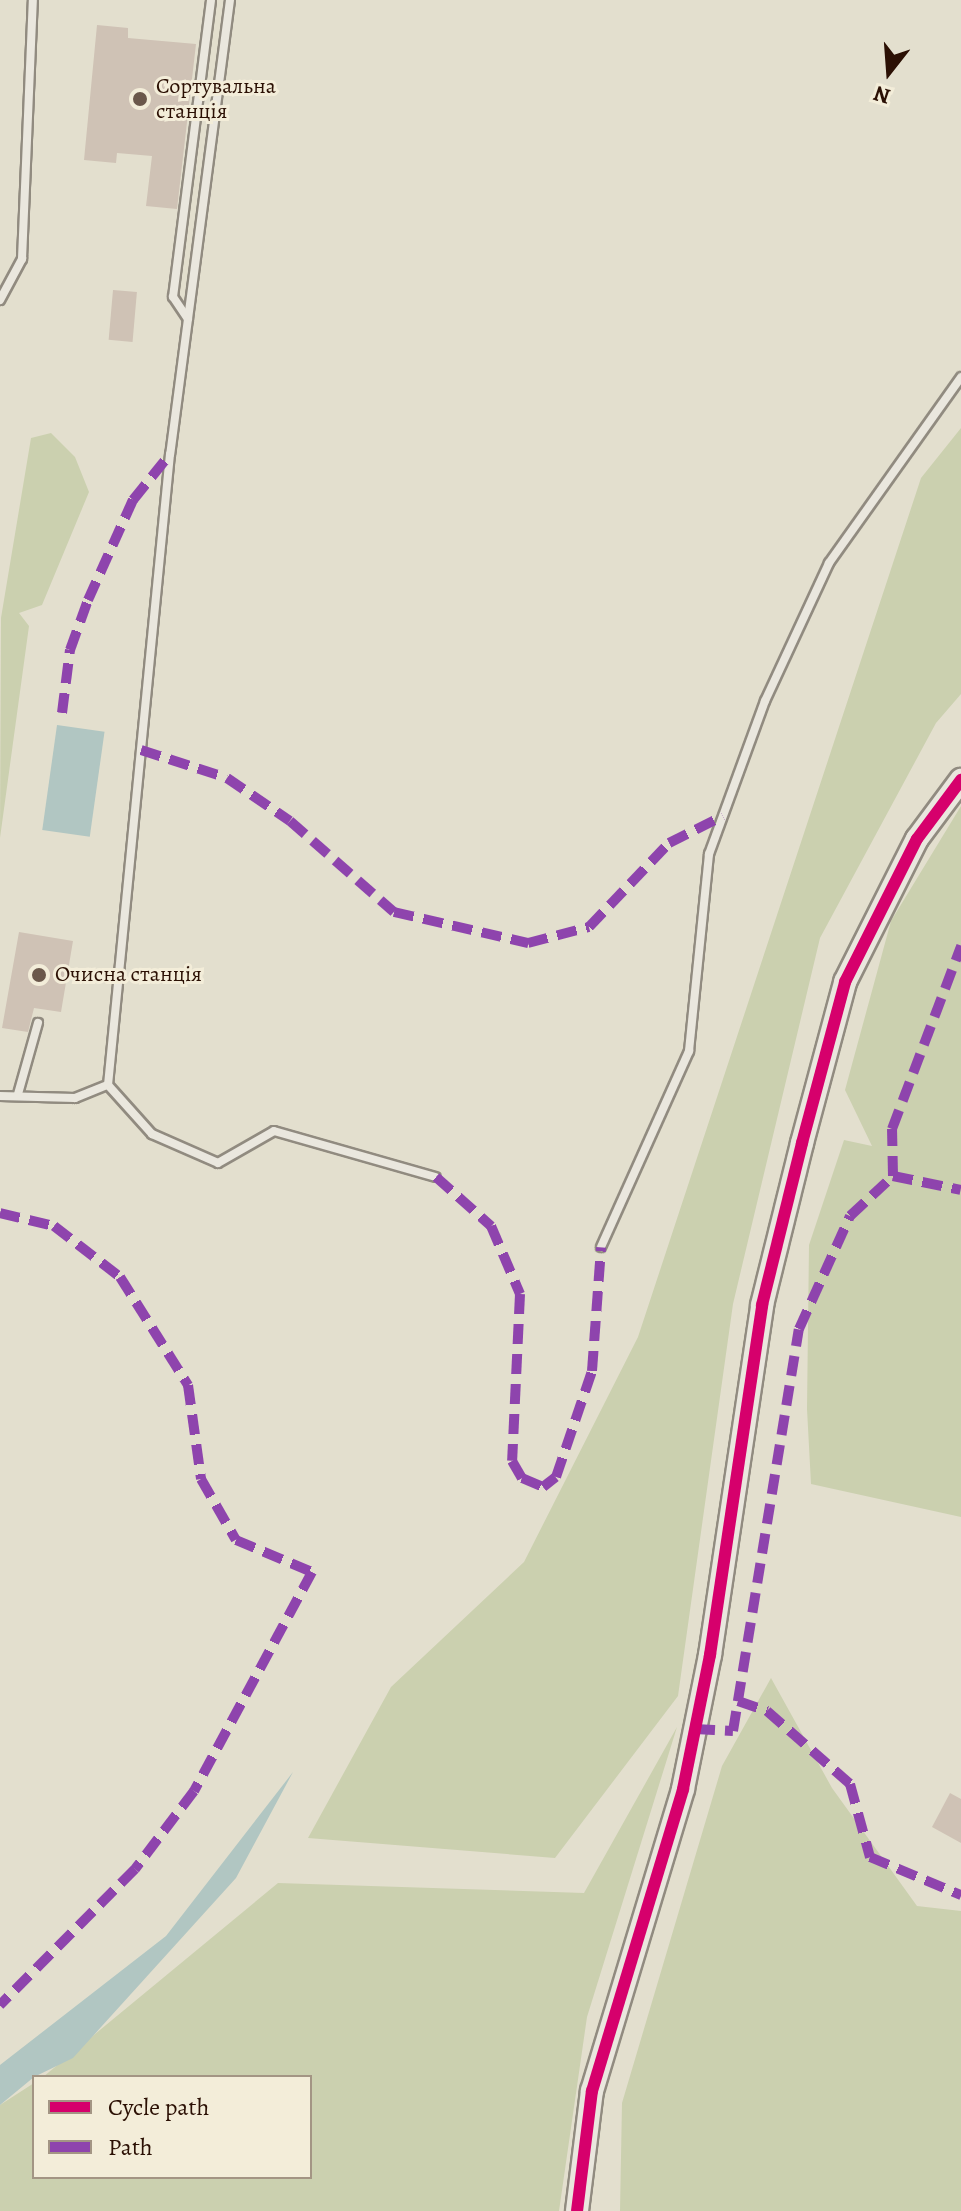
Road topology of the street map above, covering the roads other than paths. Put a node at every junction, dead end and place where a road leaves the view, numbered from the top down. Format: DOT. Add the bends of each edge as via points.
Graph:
graph roads {
  1 [pos="33,0"];
  2 [pos="211,0"];
  3 [pos="230,0"];
  4 [pos="0,300"];
  5 [pos="188,319"];
  6 [pos="961,377"];
  7 [pos="961,780"];
  8 [pos="38,1023"];
  9 [pos="108,1085"];
  10 [pos="18,1094"];
  11 [pos="0,1096"];
  12 [pos="436,1177"];
  13 [pos="601,1247"];
  14 [pos="577,2211"];
  1 -- 4 [label="lane" via="22,259"];
  2 -- 5 [label="lane" via="173,297"];
  3 -- 5 [label="lane"];
  5 -- 9 [label="lane"];
  6 -- 13 [label="lane" via="829,563 765,701 709,854 689,1051"];
  7 -- 14 [label="main road" via="917,839 845,982 762,1305 710,1655 683,1789 592,2091"];
  8 -- 10 [label="lane"];
  9 -- 10 [label="lane" via="75,1098"];
  9 -- 12 [label="lane" via="152,1134 218,1163 274,1131"];
  10 -- 11 [label="lane"];
}
